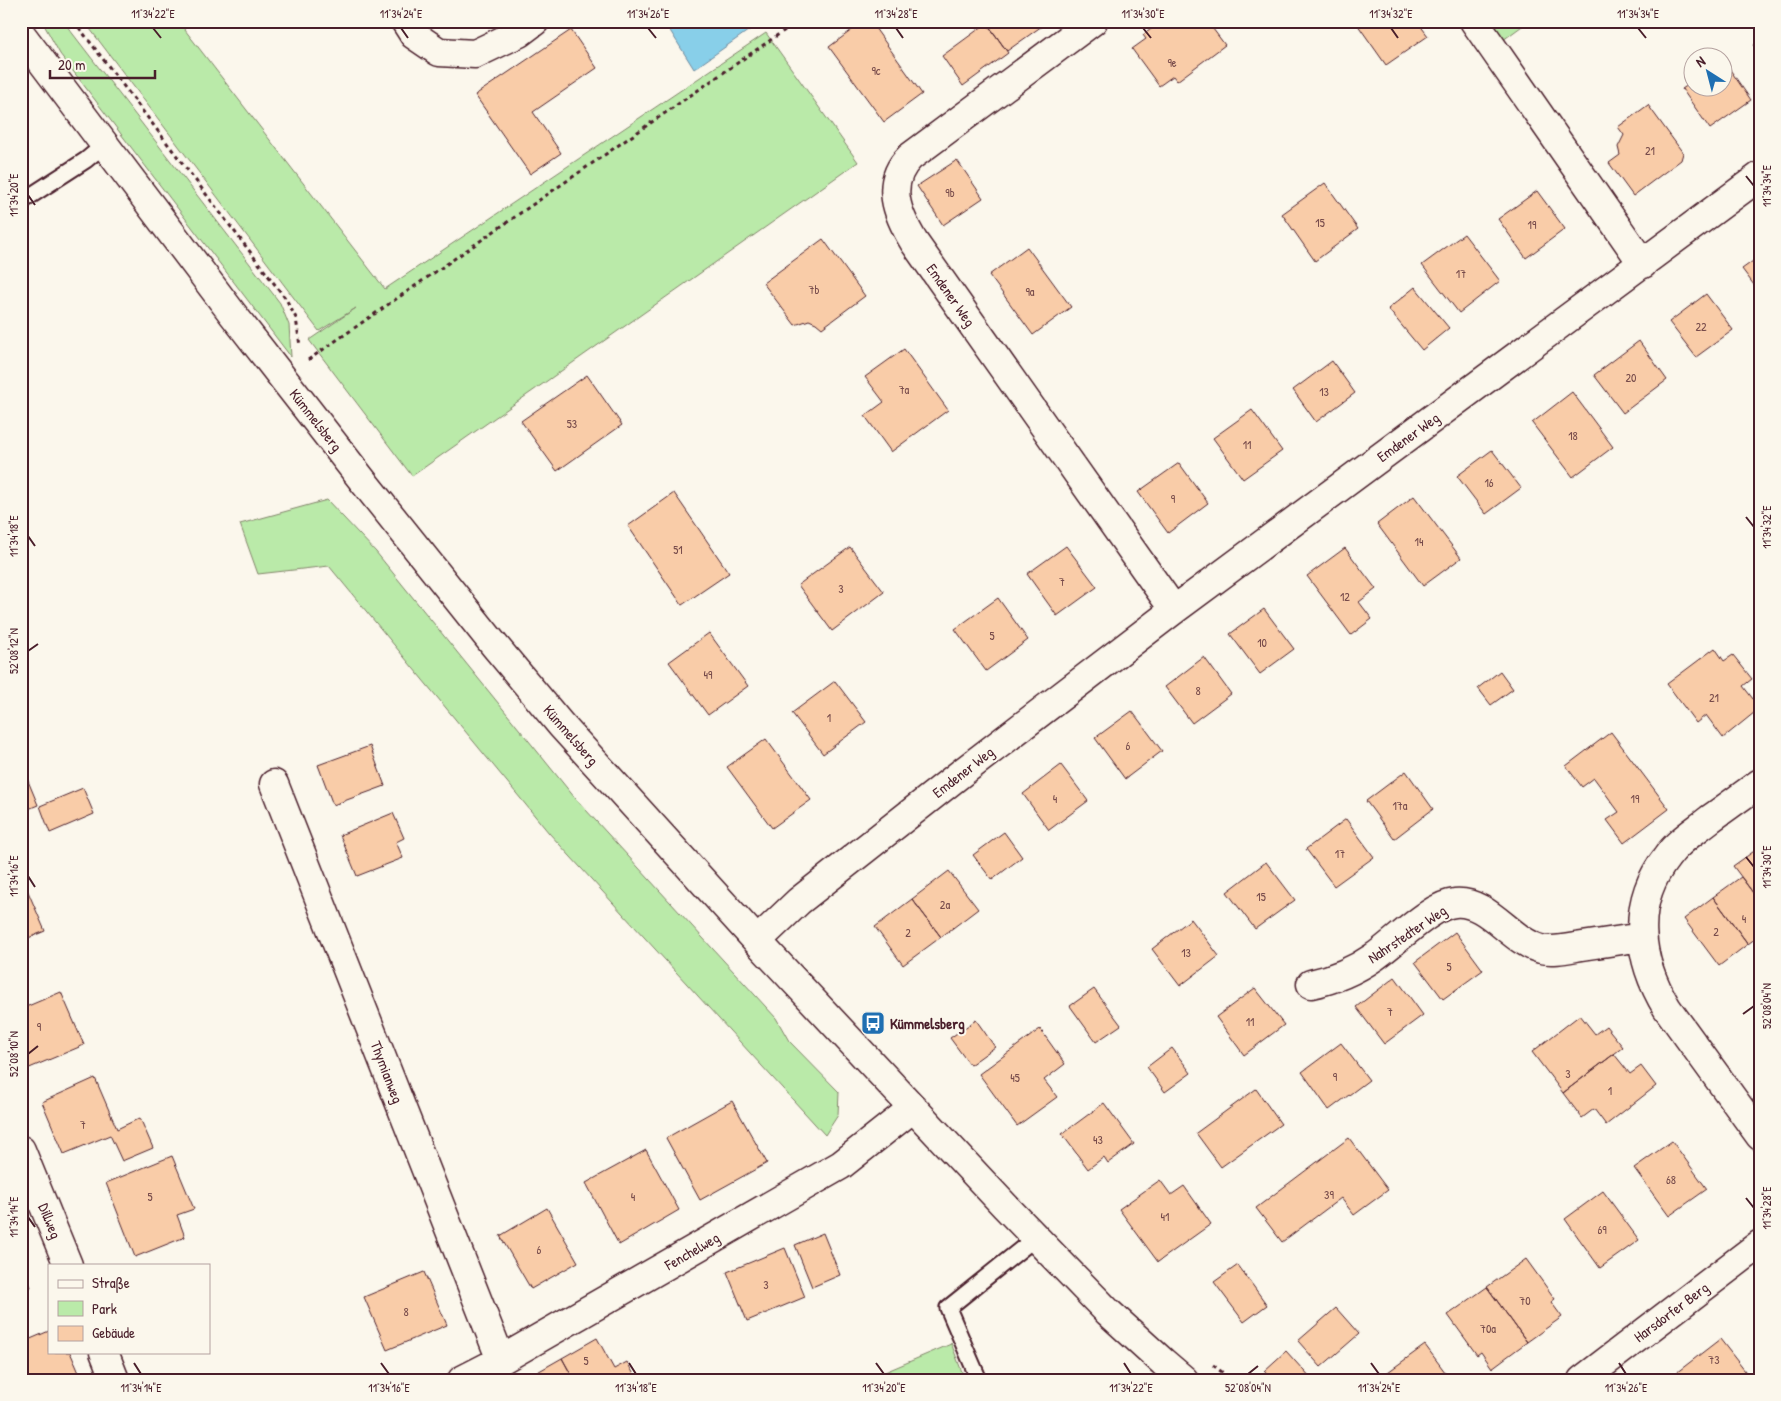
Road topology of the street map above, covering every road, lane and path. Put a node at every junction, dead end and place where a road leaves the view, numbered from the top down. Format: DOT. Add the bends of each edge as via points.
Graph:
graph roads {
  1 [pos="74,21"];
  2 [pos="405,21"];
  3 [pos="535,21"];
  4 [pos="798,21"];
  5 [pos="1093,21"];
  6 [pos="1474,21"];
  7 [pos="21,34"];
  8 [pos="104,146"];
  9 [pos="1760,176"];
  10 [pos="21,202"];
  11 [pos="1643,264"];
  12 [pos="301,351"];
  13 [pos="304,355"];
  14 [pos="1174,610"];
  15 [pos="1760,783"];
  16 [pos="274,784"];
  17 [pos="1642,938"];
  18 [pos="757,941"];
  19 [pos="1311,984"];
  20 [pos="913,1108"];
  21 [pos="1760,1136"];
  22 [pos="21,1150"];
  23 [pos="1035,1238"];
  24 [pos="1760,1244"];
  25 [pos="68,1264"];
  26 [pos="105,1354"];
  27 [pos="501,1360"];
  28 [pos="115,1380"];
  29 [pos="462,1380"];
  30 [pos="979,1380"];
  31 [pos="1184,1380"];
  32 [pos="1582,1380"];
  1 -- 12 [label="path" via="286,299 296,318"];
  2 -- 3 [label="street" via="414,36 439,52 475,54 519,33"];
  4 -- 13 [label="path" via="307,360"];
  5 -- 14 [label="street, Emdener Weg" via="910,156 898,175 896,203 914,242"];
  6 -- 11 [label="street"];
  7 -- 8 [label="street, Kümmelsberg"];
  8 -- 10 [label="lane"];
  8 -- 18 [label="street, Kümmelsberg" via="495,646 561,725"];
  9 -- 11 [label="street, Emdener Weg"];
  11 -- 14 [label="street, Emdener Weg"];
  14 -- 18 [label="street, Emdener Weg" via="799,901"];
  15 -- 17 [label="street" via="1686,837 1666,857 1645,899"];
  16 -- 27 [label="street, Thymianweg"];
  17 -- 19 [label="street, Nahrstedter Weg" via="1539,949 1524,942 1480,909 1458,903 1435,911 1374,958 1350,972"];
  17 -- 21 [label="street" via="1648,967 1672,1016"];
  18 -- 20 [label="street, Kümmelsberg"];
  20 -- 23 [label="street, Kümmelsberg"];
  20 -- 27 [label="street, Fenchelweg" via="841,1165"];
  22 -- 25 [label="street, Dillweg"];
  23 -- 30 [label="lane" via="948,1308"];
  23 -- 31 [label="street, Kümmelsberg" via="1108,1312"];
  24 -- 32 [label="street, Harsdorfer Berg"];
  26 -- 28 [label="street"];
  27 -- 29 [label="street, Fenchelweg"];
}
